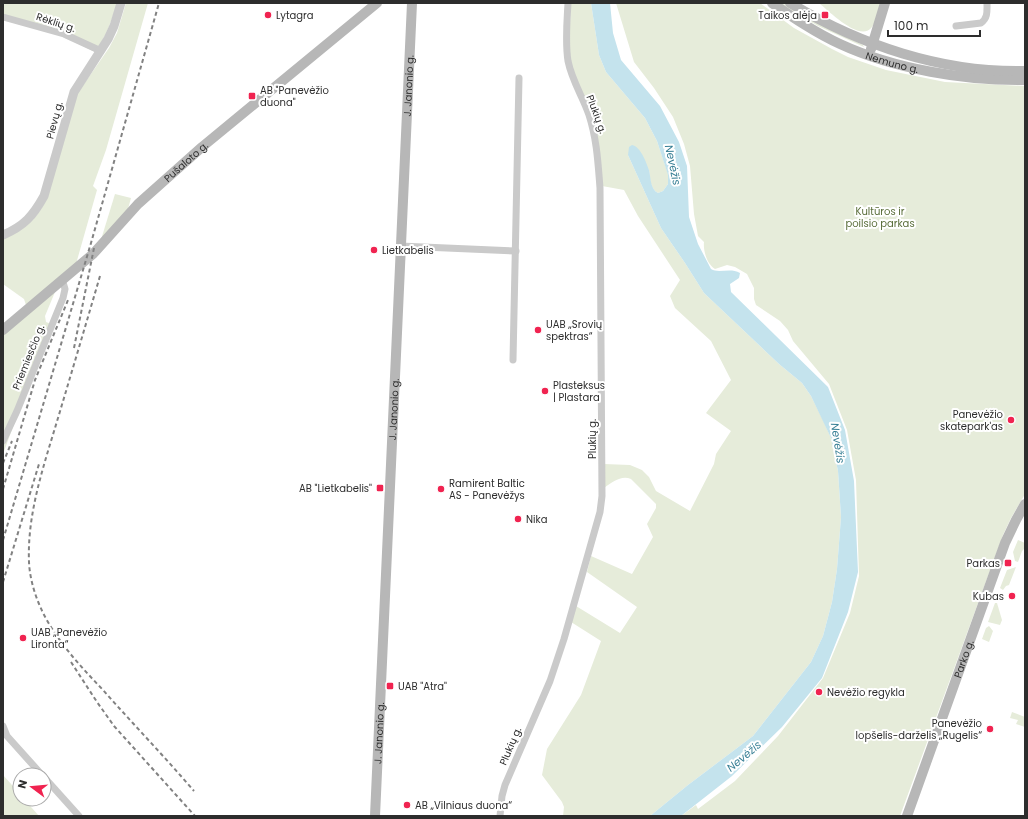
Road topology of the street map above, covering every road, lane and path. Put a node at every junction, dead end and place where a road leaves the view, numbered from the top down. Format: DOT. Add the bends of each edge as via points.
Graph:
graph roads {
  1 [pos="121,3"];
  2 [pos="376,3"];
  3 [pos="412,3"];
  4 [pos="568,3"];
  5 [pos="772,3"];
  6 [pos="790,3"];
  7 [pos="885,3"];
  8 [pos="987,3"];
  9 [pos="3,17"];
  10 [pos="956,26"];
  11 [pos="873,44"];
  12 [pos="100,52"];
  13 [pos="869,55"];
  14 [pos="1025,71"];
  15 [pos="519,78"];
  16 [pos="1025,80"];
  17 [pos="3,235"];
  18 [pos="400,246"];
  19 [pos="516,251"];
  20 [pos="62,280"];
  21 [pos="3,330"];
  22 [pos="514,360"];
  23 [pos="3,441"];
  24 [pos="1025,504"];
  25 [pos="3,726"];
  26 [pos="35,767"];
  27 [pos="52,786"];
  28 [pos="79,816"];
  29 [pos="375,816"];
  30 [pos="500,816"];
  31 [pos="907,816"];
  1 -- 12 [label="street, Pievų g." via="114,26"];
  2 -- 20 [label="main road, Pušaloto g." via="138,204 100,246"];
  3 -- 18 [label="main road, J. Janonio g."];
  4 -- 30 [label="street, Plukių g." via="568,61 589,114 596,141 600,188 602,496 598,519 564,639 550,681 505,785"];
  5 -- 13 [label="main road, Nemuno g." via="828,37"];
  6 -- 11 [label="main road, Nemuno g." via="814,18"];
  7 -- 11 [label="main road"];
  8 -- 10 [label="street" via="988,13 984,21"];
  9 -- 12 [label="street, Rėklių g." via="64,34"];
  11 -- 13 [label="main road"];
  11 -- 14 [label="main road, Nemuno g." via="958,66"];
  12 -- 17 [label="street, Pievų g." via="74,92 44,196 28,220"];
  13 -- 16 [label="main road, Nemuno g." via="949,75"];
  15 -- 19 [label="street"];
  18 -- 19 [label="street"];
  18 -- 29 [label="main road, J. Janonio g."];
  19 -- 22 [label="street"];
  20 -- 21 [label="main road, Pušaloto g."];
  20 -- 23 [label="street, Priemiesčio g." via="63,298"];
  24 -- 31 [label="main road, Parko g." via="1005,543"];
  25 -- 26 [label="street" via="7,736"];
  27 -- 28 [label="street"];
}
